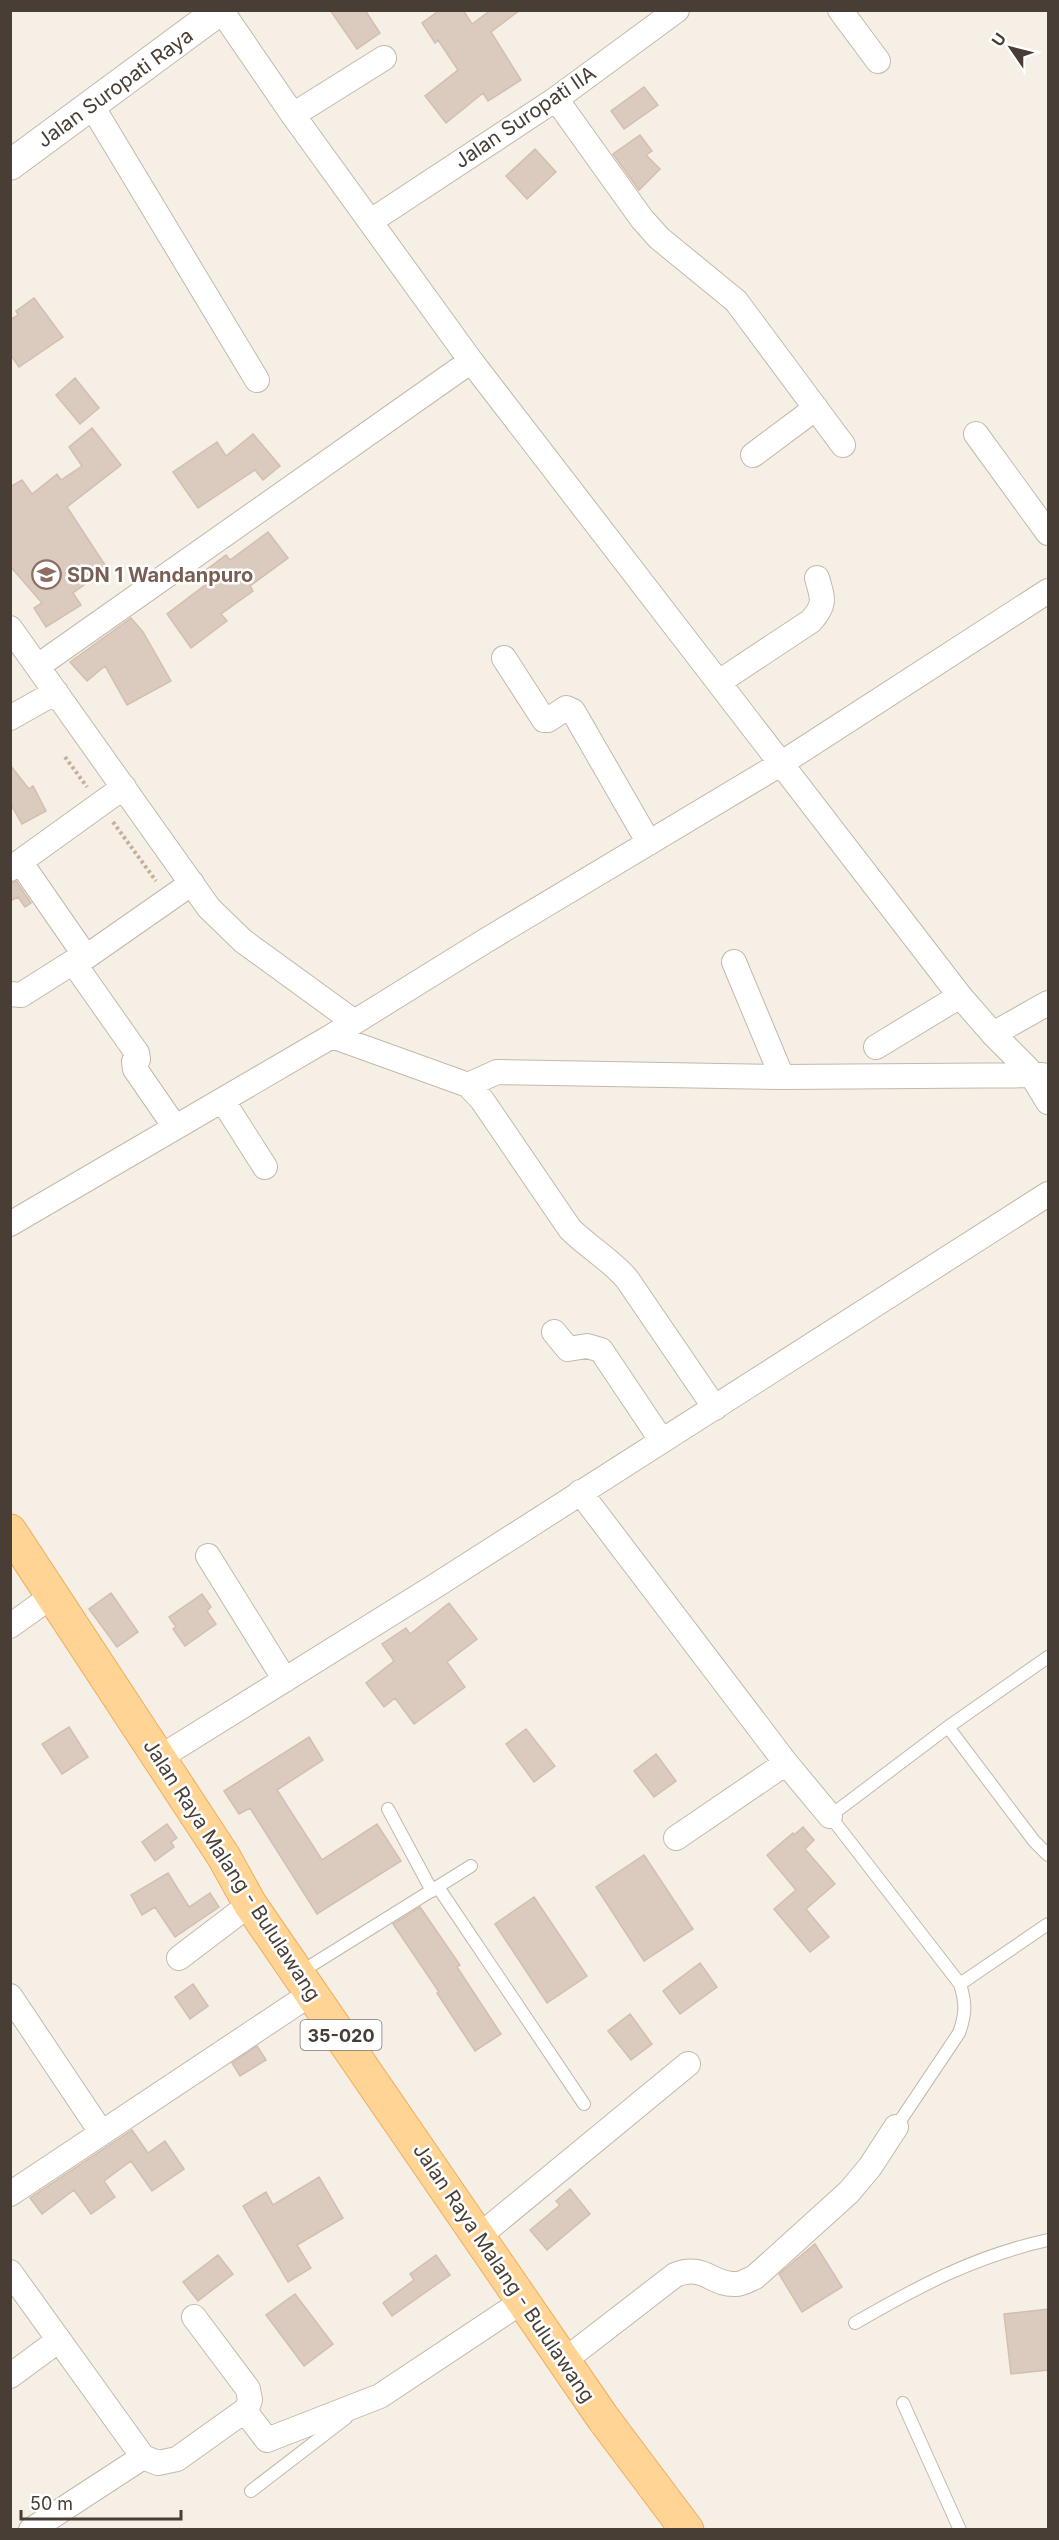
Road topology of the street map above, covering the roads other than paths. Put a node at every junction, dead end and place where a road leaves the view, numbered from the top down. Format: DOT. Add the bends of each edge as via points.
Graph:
graph roads {
  1 [pos="221,10"];
  2 [pos="677,10"];
  3 [pos="840,10"];
  4 [pos="384,58"];
  5 [pos="878,61"];
  6 [pos="556,99"];
  7 [pos="92,106"];
  8 [pos="293,115"];
  9 [pos="10,165"];
  10 [pos="371,221"];
  11 [pos="471,361"];
  12 [pos="257,380"];
  13 [pos="816,408"];
  14 [pos="975,434"];
  15 [pos="843,445"];
  16 [pos="753,455"];
  17 [pos="1048,533"];
  18 [pos="817,578"];
  19 [pos="1048,591"];
  20 [pos="10,628"];
  21 [pos="504,658"];
  22 [pos="38,666"];
  23 [pos="719,681"];
  24 [pos="56,692"];
  25 [pos="10,718"];
  26 [pos="782,763"];
  27 [pos="124,787"];
  28 [pos="649,843"];
  29 [pos="16,866"];
  30 [pos="192,883"];
  31 [pos="80,959"];
  32 [pos="734,962"];
  33 [pos="10,994"];
  34 [pos="960,996"];
  35 [pos="1048,1004"];
  36 [pos="353,1022"];
  37 [pos="993,1034"];
  38 [pos="332,1036"];
  39 [pos="876,1047"];
  40 [pos="1040,1074"];
  41 [pos="782,1077"];
  42 [pos="468,1085"];
  43 [pos="223,1101"];
  44 [pos="1048,1102"];
  45 [pos="175,1127"];
  46 [pos="265,1167"];
  47 [pos="1048,1194"];
  48 [pos="10,1224"];
  49 [pos="554,1332"];
  50 [pos="715,1408"];
  51 [pos="662,1441"];
  52 [pos="580,1492"];
  53 [pos="15,1548"];
  54 [pos="208,1556"];
  55 [pos="52,1596"];
  56 [pos="10,1626"];
  57 [pos="1048,1657"];
  58 [pos="285,1680"];
  59 [pos="948,1727"];
  60 [pos="159,1758"];
  61 [pos="786,1763"];
  62 [pos="388,1809"];
  63 [pos="830,1816"];
  64 [pos="676,1838"];
  65 [pos="1048,1855"];
  66 [pos="471,1866"];
  67 [pos="435,1889"];
  68 [pos="250,1904"];
  69 [pos="1048,1924"];
  70 [pos="179,1958"];
  71 [pos="306,1983"];
  72 [pos="960,1984"];
  73 [pos="10,1996"];
  74 [pos="688,2064"];
  75 [pos="584,2104"];
  76 [pos="896,2127"];
  77 [pos="101,2132"];
  78 [pos="10,2194"];
  79 [pos="478,2237"];
  80 [pos="1048,2240"];
  81 [pos="10,2272"];
  82 [pos="524,2301"];
  83 [pos="194,2317"];
  84 [pos="855,2324"];
  85 [pos="59,2340"];
  86 [pos="565,2360"];
  87 [pos="10,2376"];
  88 [pos="380,2396"];
  89 [pos="903,2403"];
  90 [pos="245,2411"];
  91 [pos="143,2457"];
  92 [pos="251,2491"];
  93 [pos="31,2529"];
  94 [pos="687,2529"];
  95 [pos="960,2529"];
  1 -- 7 [label="street, Jalan Suropati Raya"];
  1 -- 8 [label="street"];
  2 -- 6 [label="street, Jalan Suropati IIA"];
  3 -- 5 [label="street"];
  4 -- 8 [label="street"];
  6 -- 10 [label="street, Jalan Suropati IIA"];
  6 -- 13 [label="street" via="642,219 659,238 736,301"];
  7 -- 9 [label="street, Jalan Suropati Raya"];
  7 -- 12 [label="street"];
  8 -- 10 [label="street"];
  10 -- 11 [label="street"];
  11 -- 22 [label="street"];
  11 -- 23 [label="street"];
  13 -- 15 [label="street"];
  13 -- 16 [label="street"];
  14 -- 17 [label="street"];
  18 -- 23 [label="street" via="823,599 821,610 811,621"];
  19 -- 26 [label="street"];
  20 -- 22 [label="street"];
  21 -- 28 [label="street" via="544,720 566,708 573,711"];
  22 -- 24 [label="street"];
  23 -- 26 [label="street"];
  24 -- 25 [label="street"];
  24 -- 27 [label="street"];
  26 -- 28 [label="street"];
  26 -- 34 [label="street"];
  27 -- 29 [label="street"];
  27 -- 30 [label="street"];
  28 -- 36 [label="street"];
  29 -- 31 [label="street"];
  30 -- 31 [label="street"];
  30 -- 36 [label="street" via="209,908 243,941"];
  31 -- 33 [label="street" via="21,995"];
  31 -- 45 [label="street" via="137,1053 135,1070"];
  32 -- 41 [label="street"];
  34 -- 37 [label="street"];
  34 -- 39 [label="street"];
  35 -- 37 [label="street"];
  36 -- 38 [label="street"];
  37 -- 40 [label="street"];
  38 -- 42 [label="street"];
  38 -- 43 [label="street"];
  40 -- 41 [label="street"];
  40 -- 44 [label="street"];
  41 -- 42 [label="street" via="497,1072"];
  42 -- 50 [label="street" via="570,1229 627,1278"];
  43 -- 45 [label="street"];
  43 -- 46 [label="street"];
  45 -- 48 [label="street"];
  47 -- 50 [label="street"];
  49 -- 51 [label="street" via="568,1349 587,1346 601,1350"];
  50 -- 51 [label="street"];
  51 -- 52 [label="street"];
  52 -- 58 [label="street"];
  52 -- 61 [label="street"];
  53 -- 55 [label="main road, Jalan Raya Malang - Bululawang / 35-020"];
  54 -- 58 [label="street"];
  55 -- 56 [label="street"];
  55 -- 60 [label="main road, Jalan Raya Malang - Bululawang / 35-020"];
  57 -- 59 [label="lane"];
  58 -- 60 [label="street"];
  59 -- 63 [label="lane"];
  59 -- 65 [label="lane"];
  60 -- 68 [label="main road, Jalan Raya Malang - Bululawang / 35-020"];
  61 -- 63 [label="street"];
  61 -- 64 [label="street"];
  62 -- 67 [label="lane"];
  63 -- 72 [label="lane"];
  66 -- 67 [label="lane"];
  67 -- 71 [label="lane"];
  67 -- 75 [label="lane"];
  68 -- 70 [label="street"];
  68 -- 71 [label="main road, Jalan Raya Malang - Bululawang / 35-020"];
  69 -- 72 [label="lane"];
  71 -- 77 [label="street"];
  71 -- 79 [label="main road, Jalan Raya Malang - Bululawang / 35-020"];
  72 -- 76 [label="lane" via="966,2001 959,2032"];
  73 -- 77 [label="street"];
  74 -- 79 [label="street"];
  76 -- 86 [label="street" via="849,2192 755,2277 736,2284 699,2271 684,2271"];
  77 -- 78 [label="street"];
  79 -- 82 [label="main road, Jalan Raya Malang - Bululawang / 35-020"];
  80 -- 84 [label="lane" via="1007,2249 963,2266 906,2293"];
  81 -- 85 [label="street"];
  82 -- 86 [label="main road, Jalan Raya Malang - Bululawang / 35-020"];
  82 -- 88 [label="street"];
  83 -- 90 [label="street" via="248,2389 250,2400"];
  85 -- 87 [label="street"];
  85 -- 91 [label="street"];
  86 -- 94 [label="main road, Jalan Raya Malang - Bululawang / 35-020" via="603,2418"];
  88 -- 90 [label="street" via="267,2440"];
  88 -- 92 [label="lane" via="335,2425"];
  89 -- 95 [label="lane"];
  90 -- 91 [label="street" via="177,2459 158,2463"];
  91 -- 93 [label="street"];
}
